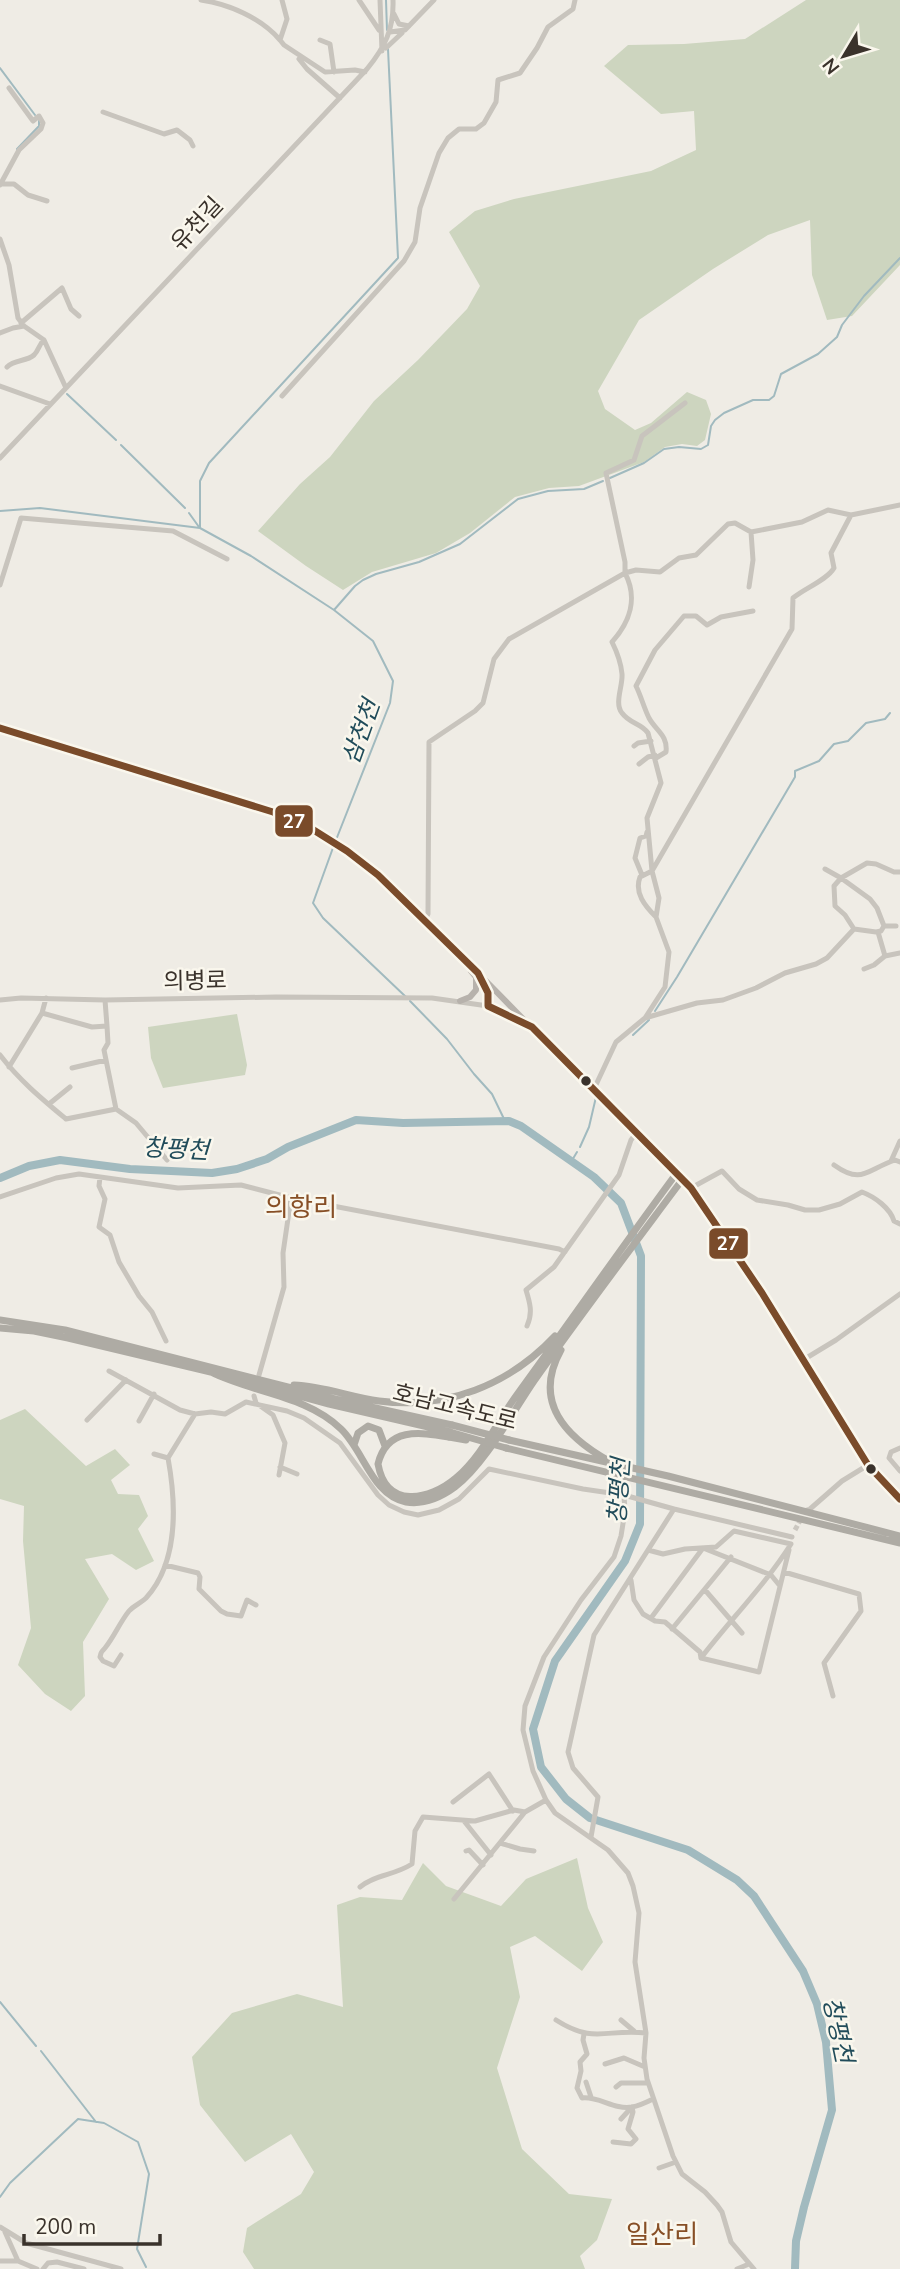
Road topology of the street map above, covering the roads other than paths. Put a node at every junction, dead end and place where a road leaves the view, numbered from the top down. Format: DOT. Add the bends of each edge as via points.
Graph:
graph roads {
  1 [pos="201,0"];
  2 [pos="282,0"];
  3 [pos="359,0"];
  4 [pos="380,0"];
  5 [pos="393,0"];
  6 [pos="434,0"];
  7 [pos="575,0"];
  8 [pos="394,13"];
  9 [pos="407,28"];
  10 [pos="390,32"];
  11 [pos="381,33"];
  12 [pos="280,40"];
  13 [pos="320,40"];
  14 [pos="381,51"];
  15 [pos="295,54"];
  16 [pos="334,72"];
  17 [pos="365,72"];
  18 [pos="9,88"];
  19 [pos="340,98"];
  20 [pos="103,112"];
  21 [pos="193,146"];
  22 [pos="0,184"];
  23 [pos="47,201"];
  24 [pos="0,239"];
  25 [pos="79,316"];
  26 [pos="23,325"];
  27 [pos="0,333"];
  28 [pos="44,340"];
  29 [pos="7,367"];
  30 [pos="0,386"];
  31 [pos="66,388"];
  32 [pos="282,396"];
  33 [pos="685,402"];
  34 [pos="50,404"];
  35 [pos="0,458"];
  36 [pos="900,505"];
  37 [pos="851,514"];
  38 [pos="751,532"];
  39 [pos="227,559"];
  40 [pos="625,573"];
  41 [pos="0,585"];
  42 [pos="749,587"];
  43 [pos="752,611"];
  44 [pos="0,727"];
  45 [pos="651,741"];
  46 [pos="634,746"];
  47 [pos="655,757"];
  48 [pos="639,764"];
  49 [pos="648,829"];
  50 [pos="825,869"];
  51 [pos="652,871"];
  52 [pos="900,872"];
  53 [pos="642,875"];
  54 [pos="841,878"];
  55 [pos="656,918"];
  56 [pos="425,920"];
  57 [pos="884,926"];
  58 [pos="896,926"];
  59 [pos="854,929"];
  60 [pos="878,932"];
  61 [pos="453,947"];
  62 [pos="900,953"];
  63 [pos="885,956"];
  64 [pos="864,969"];
  65 [pos="478,973"];
  66 [pos="46,998"];
  67 [pos="0,1000"];
  68 [pos="105,1000"];
  69 [pos="460,1001"];
  70 [pos="488,1006"];
  71 [pos="42,1013"];
  72 [pos="645,1018"];
  73 [pos="107,1026"];
  74 [pos="532,1027"];
  75 [pos="0,1055"];
  76 [pos="106,1060"];
  77 [pos="9,1067"];
  78 [pos="72,1068"];
  79 [pos="70,1087"];
  80 [pos="594,1089"];
  81 [pos="49,1104"];
  82 [pos="116,1108"];
  83 [pos="636,1132"];
  84 [pos="900,1141"];
  85 [pos="167,1160"];
  86 [pos="891,1161"];
  87 [pos="900,1162"];
  88 [pos="834,1165"];
  89 [pos="857,1176"];
  90 [pos="100,1177"];
  91 [pos="679,1177"];
  92 [pos="691,1188"];
  93 [pos="859,1193"];
  94 [pos="0,1197"];
  95 [pos="291,1198"];
  96 [pos="900,1224"];
  97 [pos="565,1252"];
  98 [pos="900,1294"];
  99 [pos="578,1314"];
  100 [pos="0,1320"];
  101 [pos="527,1326"];
  102 [pos="0,1328"];
  103 [pos="166,1342"];
  104 [pos="803,1360"];
  105 [pos="109,1371"];
  106 [pos="211,1372"];
  107 [pos="259,1375"];
  108 [pos="125,1380"];
  109 [pos="280,1385"];
  110 [pos="154,1394"];
  111 [pos="255,1400"];
  112 [pos="195,1414"];
  113 [pos="87,1420"];
  114 [pos="139,1421"];
  115 [pos="451,1431"];
  116 [pos="508,1444"];
  117 [pos="354,1445"];
  118 [pos="385,1446"];
  119 [pos="900,1448"];
  120 [pos="154,1454"];
  121 [pos="168,1458"];
  122 [pos="868,1465"];
  123 [pos="616,1469"];
  124 [pos="900,1471"];
  125 [pos="297,1474"];
  126 [pos="626,1496"];
  127 [pos="900,1499"];
  128 [pos="674,1509"];
  129 [pos="804,1511"];
  130 [pos="900,1536"];
  131 [pos="900,1542"];
  132 [pos="791,1544"];
  133 [pos="703,1548"];
  134 [pos="648,1550"];
  135 [pos="731,1557"];
  136 [pos="165,1565"];
  137 [pos="784,1572"];
  138 [pos="771,1575"];
  139 [pos="631,1577"];
  140 [pos="780,1586"];
  141 [pos="705,1590"];
  142 [pos="256,1605"];
  143 [pos="651,1618"];
  144 [pos="730,1620"];
  145 [pos="673,1629"];
  146 [pos="742,1633"];
  147 [pos="121,1655"];
  148 [pos="701,1658"];
  149 [pos="833,1696"];
  150 [pos="546,1800"];
  151 [pos="453,1802"];
  152 [pos="513,1811"];
  153 [pos="525,1812"];
  154 [pos="464,1821"];
  155 [pos="591,1837"];
  156 [pos="500,1843"];
  157 [pos="466,1851"];
  158 [pos="534,1851"];
  159 [pos="491,1855"];
  160 [pos="483,1865"];
  161 [pos="360,1887"];
  162 [pos="454,1899"];
  163 [pos="556,2020"];
  164 [pos="621,2020"];
  165 [pos="634,2031"];
  166 [pos="646,2033"];
  167 [pos="584,2034"];
  168 [pos="605,2064"];
  169 [pos="645,2067"];
  170 [pos="586,2082"];
  171 [pos="648,2083"];
  172 [pos="616,2087"];
  173 [pos="591,2097"];
  174 [pos="653,2099"];
  175 [pos="632,2107"];
  176 [pos="621,2119"];
  177 [pos="613,2142"];
  178 [pos="676,2162"];
  179 [pos="659,2168"];
  180 [pos="3,2229"];
  181 [pos="0,2261"];
  182 [pos="18,2261"];
  183 [pos="108,2267"];
  184 [pos="751,2267"];
  185 [pos="37,2269"];
  186 [pos="43,2269"];
  187 [pos="84,2269"];
  188 [pos="121,2269"];
  189 [pos="737,2269"];
  1 -- 12 [label="street" via="246,15"];
  2 -- 12 [label="street" via="287,19"];
  3 -- 11 [label="street"];
  4 -- 11 [label="street"];
  5 -- 8 [label="street, 유천길"];
  6 -- 9 [label="street"];
  7 -- 32 [label="street" via="573,9 546,30 521,72 498,80 496,102 482,125 456,131 444,142 408,255"];
  8 -- 9 [label="street"];
  8 -- 10 [label="street, 유천길"];
  9 -- 10 [label="street"];
  9 -- 14 [label="street"];
  10 -- 14 [label="street, 유천길"];
  11 -- 14 [label="street"];
  12 -- 15 [label="street"];
  13 -- 16 [label="street" via="330,44"];
  14 -- 17 [label="street, 유천길"];
  15 -- 16 [label="street" via="320,70"];
  15 -- 19 [label="street"];
  16 -- 17 [label="street"];
  17 -- 19 [label="street, 유천길"];
  18 -- 22 [label="street" via="33,121 39,116 43,123 19,150"];
  19 -- 31 [label="street, 유천길"];
  20 -- 21 [label="street" via="164,134 177,130"];
  22 -- 23 [label="street" via="14,184 27,195"];
  24 -- 26 [label="street"];
  25 -- 26 [label="street" via="62,288"];
  26 -- 27 [label="street"];
  26 -- 28 [label="street"];
  28 -- 29 [label="street" via="35,354"];
  28 -- 31 [label="street"];
  30 -- 34 [label="street"];
  31 -- 34 [label="street, 유천길"];
  33 -- 40 [label="street" via="642,436 634,460 606,473"];
  34 -- 35 [label="street, 유천길"];
  36 -- 37 [label="street"];
  37 -- 38 [label="street" via="828,510 802,522"];
  37 -- 51 [label="street" via="831,553 834,568 793,598 792,629"];
  38 -- 40 [label="street" via="728,524 696,555 679,558 660,572 636,569"];
  38 -- 42 [label="street" via="754,560"];
  39 -- 41 [label="street" via="173,531 21,518"];
  40 -- 45 [label="street" via="630,582 631,611 611,642 622,674 620,711 633,725 644,727"];
  40 -- 56 [label="street" via="505,642 494,659 483,703 429,742"];
  43 -- 47 [label="street" via="720,617 707,625 696,616 684,616 655,650 636,686 667,746 666,752"];
  44 -- 56 [label="main road" via="273,812 347,851"];
  45 -- 46 [label="street"];
  45 -- 47 [label="street"];
  47 -- 48 [label="street"];
  47 -- 49 [label="street" via="661,783 647,818"];
  49 -- 51 [label="street"];
  49 -- 53 [label="street" via="640,838 635,858"];
  50 -- 54 [label="street"];
  51 -- 53 [label="street"];
  51 -- 55 [label="street" via="659,898"];
  52 -- 54 [label="street" via="867,863"];
  53 -- 55 [label="street" via="638,891"];
  54 -- 57 [label="street" via="875,904"];
  54 -- 59 [label="street" via="834,886 834,904"];
  55 -- 72 [label="street" via="669,952 665,987"];
  56 -- 61 [label="main road"];
  57 -- 58 [label="street"];
  57 -- 60 [label="street"];
  59 -- 60 [label="street"];
  59 -- 72 [label="street" via="816,964 723,1000"];
  60 -- 63 [label="street"];
  61 -- 65 [label="main road"];
  61 -- 69 [label="main road" via="477,983 470,997"];
  62 -- 63 [label="street"];
  63 -- 64 [label="street"];
  65 -- 70 [label="main road" via="488,993"];
  65 -- 74 [label="main road"];
  66 -- 67 [label="street, 의병로"];
  66 -- 68 [label="street, 의병로"];
  66 -- 71 [label="street"];
  68 -- 69 [label="street, 의병로"];
  68 -- 73 [label="street"];
  69 -- 70 [label="street"];
  70 -- 74 [label="main road"];
  71 -- 73 [label="street" via="92,1027"];
  71 -- 77 [label="street"];
  72 -- 80 [label="street" via="616,1042"];
  73 -- 76 [label="street"];
  74 -- 80 [label="main road"];
  75 -- 77 [label="street"];
  76 -- 78 [label="street"];
  76 -- 82 [label="street"];
  77 -- 81 [label="street"];
  79 -- 81 [label="street"];
  80 -- 83 [label="main road"];
  81 -- 82 [label="street" via="66,1119"];
  82 -- 85 [label="street" via="136,1123"];
  83 -- 91 [label="main road"];
  83 -- 97 [label="street" via="617,1177"];
  84 -- 86 [label="street"];
  86 -- 87 [label="street"];
  86 -- 89 [label="street"];
  88 -- 89 [label="street"];
  89 -- 93 [label="street"];
  90 -- 94 [label="street" via="56,1178"];
  90 -- 95 [label="street" via="178,1188 241,1185"];
  90 -- 103 [label="street" via="105,1199 99,1227 110,1235 119,1262"];
  91 -- 92 [label="main road"];
  91 -- 99 [label="highway" via="611,1276"];
  91 -- 99 [label="highway" via="647,1213"];
  92 -- 93 [label="street" via="722,1171 757,1200 805,1210 840,1204"];
  92 -- 104 [label="main road"];
  93 -- 96 [label="street" via="871,1196"];
  95 -- 97 [label="street"];
  95 -- 107 [label="street" via="283,1253 284,1287"];
  97 -- 101 [label="street" via="526,1290 531,1317"];
  98 -- 104 [label="street"];
  99 -- 109 [label="highway" via="527,1363 466,1394 411,1403 361,1398 309,1385"];
  99 -- 117 [label="highway" via="479,1461 442,1495 418,1503 393,1498 380,1487"];
  99 -- 118 [label="highway" via="457,1477 417,1498 394,1492 385,1485 378,1464"];
  99 -- 123 [label="highway" via="554,1365 553,1398 562,1424 575,1439"];
  100 -- 109 [label="highway, 호남고속도로" via="65,1330"];
  102 -- 106 [label="highway, 호남고속도로" via="34,1331"];
  104 -- 122 [label="main road"];
  105 -- 108 [label="street"];
  106 -- 115 [label="highway, 호남고속도로"];
  106 -- 117 [label="highway" via="310,1409 335,1424"];
  108 -- 110 [label="street"];
  108 -- 113 [label="street"];
  109 -- 115 [label="highway, 호남고속도로"];
  110 -- 112 [label="street"];
  110 -- 114 [label="street"];
  111 -- 112 [label="street" via="225,1414"];
  111 -- 125 [label="street" via="273,1415 285,1444 280,1471"];
  111 -- 126 [label="street" via="324,1430 340,1443 378,1495 404,1512 418,1515 439,1510 459,1499 489,1469"];
  112 -- 121 [label="street"];
  115 -- 116 [label="highway, 호남고속도로, bridge"];
  115 -- 116 [label="highway, bridge"];
  115 -- 118 [label="highway" via="408,1434"];
  116 -- 123 [label="highway, 호남고속도로"];
  117 -- 118 [label="highway" via="358,1433 368,1426 379,1430"];
  119 -- 124 [label="street" via="888,1458"];
  120 -- 121 [label="street"];
  121 -- 136 [label="street" via="175,1519"];
  122 -- 127 [label="main road"];
  122 -- 129 [label="street"];
  123 -- 130 [label="highway, 호남고속도로" via="668,1476"];
  123 -- 131 [label="highway, 호남고속도로" via="668,1486"];
  126 -- 128 [label="street"];
  126 -- 150 [label="street" via="614,1557 556,1636 525,1706 523,1730"];
  128 -- 132 [label="street" via="794,1534"];
  128 -- 134 [label="street"];
  132 -- 133 [label="street" via="734,1531 716,1548"];
  132 -- 137 [label="street"];
  132 -- 138 [label="street"];
  133 -- 134 [label="street" via="663,1554"];
  133 -- 135 [label="street"];
  133 -- 143 [label="street"];
  134 -- 139 [label="street"];
  135 -- 138 [label="street"];
  135 -- 141 [label="street"];
  136 -- 142 [label="street" via="198,1573 199,1589 227,1614 241,1616 247,1601"];
  136 -- 147 [label="street" via="100,1657 114,1666"];
  137 -- 140 [label="street"];
  137 -- 149 [label="street" via="859,1594 861,1611 824,1662"];
  138 -- 140 [label="street"];
  138 -- 144 [label="street"];
  139 -- 143 [label="street" via="634,1600"];
  139 -- 155 [label="street" via="594,1635 568,1752 573,1768 597,1797"];
  140 -- 148 [label="street" via="759,1672"];
  141 -- 144 [label="street"];
  141 -- 145 [label="street"];
  143 -- 145 [label="street"];
  144 -- 146 [label="street"];
  144 -- 148 [label="street"];
  145 -- 148 [label="street"];
  150 -- 153 [label="street"];
  150 -- 155 [label="street" via="559,1818"];
  151 -- 152 [label="street" via="489,1774"];
  152 -- 153 [label="street"];
  152 -- 154 [label="street"];
  153 -- 156 [label="street"];
  154 -- 159 [label="street"];
  154 -- 161 [label="street" via="423,1817 415,1831 412,1864 394,1874 371,1878"];
  155 -- 166 [label="street" via="619,1862 633,1886 639,1913 635,1962"];
  156 -- 158 [label="street"];
  156 -- 159 [label="street"];
  157 -- 160 [label="street"];
  159 -- 160 [label="street"];
  160 -- 162 [label="street"];
  163 -- 167 [label="street"];
  164 -- 165 [label="street"];
  165 -- 166 [label="street"];
  165 -- 167 [label="street"];
  166 -- 169 [label="street"];
  167 -- 173 [label="street" via="587,2054 580,2062 577,2088 582,2098"];
  168 -- 169 [label="street" via="624,2058"];
  169 -- 171 [label="street"];
  170 -- 173 [label="street"];
  171 -- 172 [label="street"];
  171 -- 174 [label="street"];
  173 -- 175 [label="street"];
  174 -- 175 [label="street"];
  174 -- 178 [label="street"];
  175 -- 176 [label="street"];
  175 -- 177 [label="street" via="628,2129 636,2139 631,2144"];
  178 -- 179 [label="street"];
  178 -- 184 [label="street" via="682,2174 722,2213 731,2242"];
  180 -- 182 [label="street"];
  180 -- 183 [label="street" via="26,2243"];
  181 -- 182 [label="street"];
  182 -- 185 [label="street"];
  183 -- 188 [label="street"];
  184 -- 189 [label="street"];
  186 -- 187 [label="street" via="57,2262"];
}
